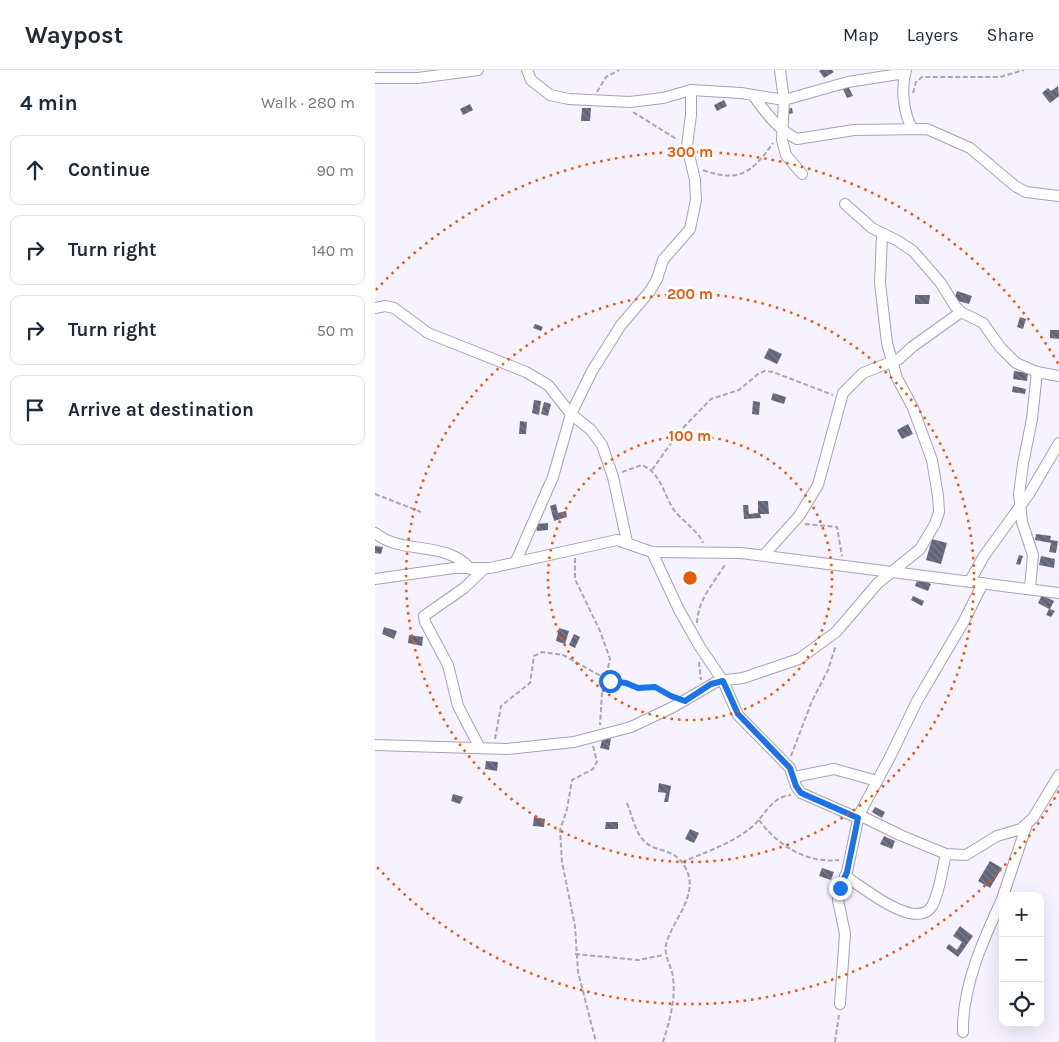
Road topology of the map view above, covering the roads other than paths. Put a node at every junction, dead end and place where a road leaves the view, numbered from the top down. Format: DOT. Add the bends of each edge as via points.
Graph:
graph roads {
  1 [pos="478,70"];
  2 [pos="527,70"];
  3 [pos="780,70"];
  4 [pos="906,72"];
  5 [pos="375,78"];
  6 [pos="691,90"];
  7 [pos="753,95"];
  8 [pos="784,100"];
  9 [pos="912,128"];
  10 [pos="781,129"];
  11 [pos="802,174"];
  12 [pos="1059,196"];
  13 [pos="845,204"];
  14 [pos="882,234"];
  15 [pos="375,308"];
  16 [pos="961,312"];
  17 [pos="892,363"];
  18 [pos="1037,372"];
  19 [pos="1059,376"];
  20 [pos="571,414"];
  21 [pos="1059,444"];
  22 [pos="1019,506"];
  23 [pos="375,534"];
  24 [pos="627,542"];
  25 [pos="652,552"];
  26 [pos="764,556"];
  27 [pos="516,561"];
  28 [pos="471,569"];
  29 [pos="484,569"];
  30 [pos="891,572"];
  31 [pos="375,580"];
  32 [pos="969,581"];
  33 [pos="983,583"];
  34 [pos="1030,588"];
  35 [pos="1059,593"];
  36 [pos="723,681"];
  37 [pos="375,745"];
  38 [pos="480,748"];
  39 [pos="1059,775"];
  40 [pos="794,777"];
  41 [pos="877,781"];
  42 [pos="859,816"];
  43 [pos="1028,823"];
  44 [pos="946,854"];
  45 [pos="845,876"];
  46 [pos="1004,892"];
  47 [pos="999,905"];
  48 [pos="840,1004"];
  49 [pos="963,1032"];
  1 -- 5 [label="street" via="418,78"];
  2 -- 6 [label="street" via="531,80 550,95 620,101 663,98"];
  3 -- 8 [label="street"];
  4 -- 8 [label="street" via="835,85"];
  4 -- 9 [label="street" via="903,82"];
  6 -- 7 [label="street"];
  6 -- 20 [label="street" via="688,153 696,200 690,229 667,255 650,291 608,344"];
  7 -- 8 [label="street"];
  7 -- 10 [label="street"];
  8 -- 10 [label="street"];
  9 -- 10 [label="street" via="854,130 801,139"];
  9 -- 12 [label="street" via="927,129 962,143 1026,192"];
  10 -- 11 [label="street" via="786,155"];
  13 -- 14 [label="street"];
  14 -- 16 [label="street" via="913,251 929,267"];
  14 -- 17 [label="street" via="880,288"];
  15 -- 20 [label="street" via="394,308 428,333 537,378 553,390"];
  16 -- 17 [label="street"];
  16 -- 18 [label="street" via="983,323 1016,363"];
  17 -- 26 [label="street" via="863,374 841,397 823,473 811,498"];
  17 -- 30 [label="street" via="932,460 939,512 920,549"];
  18 -- 19 [label="street"];
  18 -- 22 [label="street"];
  20 -- 24 [label="street" via="591,430 606,453"];
  20 -- 27 [label="street" via="553,477"];
  21 -- 22 [label="street"];
  22 -- 32 [label="street"];
  22 -- 34 [label="street" via="1033,555"];
  23 -- 28 [label="street" via="387,541 450,553"];
  24 -- 25 [label="street"];
  24 -- 27 [label="street" via="609,540"];
  25 -- 26 [label="street" via="733,552"];
  25 -- 36 [label="street" via="666,586"];
  26 -- 30 [label="street"];
  27 -- 29 [label="street"];
  28 -- 29 [label="street"];
  28 -- 31 [label="street" via="454,568"];
  29 -- 38 [label="street" via="464,588 424,616 448,665 463,717"];
  30 -- 32 [label="street"];
  30 -- 36 [label="street" via="822,644 793,662"];
  32 -- 33 [label="street"];
  33 -- 34 [label="street"];
  33 -- 41 [label="street"];
  34 -- 35 [label="street"];
  36 -- 38 [label="street" via="631,727 603,736 542,746"];
  36 -- 40 [label="street" via="738,714 787,765"];
  37 -- 38 [label="street"];
  39 -- 43 [label="street"];
  40 -- 41 [label="street" via="834,769"];
  40 -- 42 [label="street" via="801,793"];
  41 -- 42 [label="street"];
  42 -- 44 [label="street"];
  42 -- 45 [label="street"];
  43 -- 44 [label="street" via="1021,829 983,843 966,855"];
  43 -- 46 [label="street"];
  44 -- 45 [label="street" via="933,904 925,913 916,915 878,898"];
  45 -- 48 [label="street" via="838,900 845,934"];
  47 -- 49 [label="street" via="984,939 967,1000"];
}
